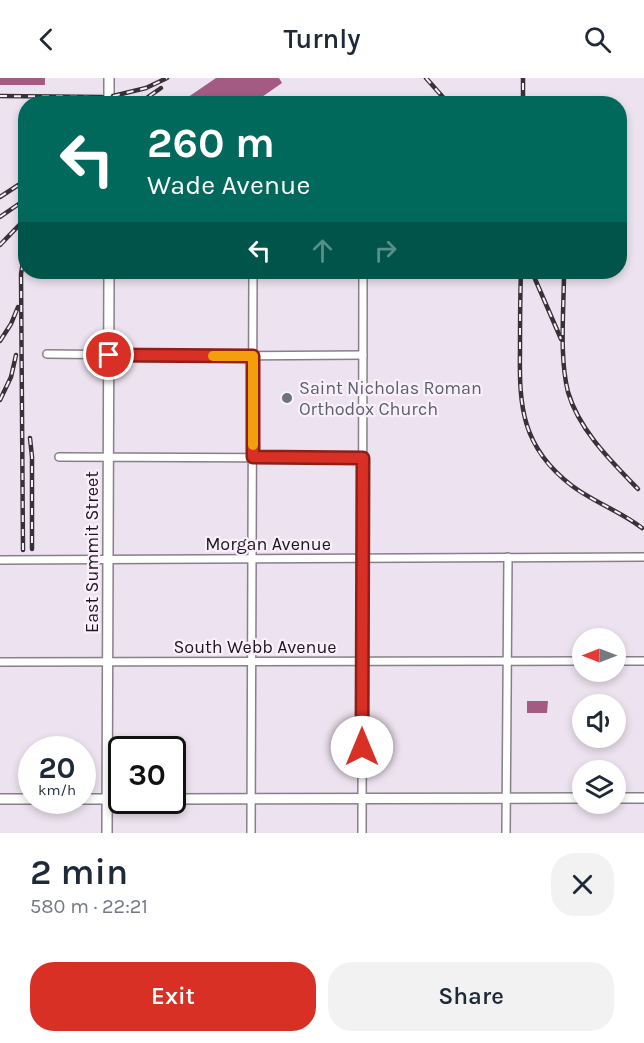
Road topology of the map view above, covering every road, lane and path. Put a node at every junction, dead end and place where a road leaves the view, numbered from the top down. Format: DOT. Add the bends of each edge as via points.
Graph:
graph roads {
  1 [pos="109,78"];
  2 [pos="109,96"];
  3 [pos="109,279"];
  4 [pos="253,279"];
  5 [pos="363,279"];
  6 [pos="47,354"];
  7 [pos="109,355"];
  8 [pos="363,355"];
  9 [pos="253,356"];
  10 [pos="60,457"];
  11 [pos="109,457"];
  12 [pos="253,457"];
  13 [pos="363,458"];
  14 [pos="508,557"];
  15 [pos="644,557"];
  16 [pos="363,558"];
  17 [pos="108,559"];
  18 [pos="252,559"];
  19 [pos="0,560"];
  20 [pos="507,661"];
  21 [pos="572,661"];
  22 [pos="626,661"];
  23 [pos="644,661"];
  24 [pos="0,662"];
  25 [pos="362,662"];
  26 [pos="108,663"];
  27 [pos="252,663"];
  28 [pos="108,736"];
  29 [pos="18,798"];
  30 [pos="186,798"];
  31 [pos="251,798"];
  32 [pos="362,798"];
  33 [pos="506,798"];
  34 [pos="572,798"];
  35 [pos="626,798"];
  36 [pos="644,798"];
  37 [pos="0,799"];
  38 [pos="96,799"];
  39 [pos="108,799"];
  40 [pos="107,833"];
  41 [pos="251,833"];
  42 [pos="362,833"];
  43 [pos="506,833"];
  1 -- 2 [label="street"];
  3 -- 7 [label="street, East Summit Street"];
  4 -- 9 [label="street"];
  5 -- 8 [label="street"];
  6 -- 7 [label="street"];
  7 -- 9 [label="street"];
  7 -- 11 [label="street, East Summit Street"];
  8 -- 9 [label="street"];
  8 -- 13 [label="street"];
  9 -- 12 [label="street"];
  10 -- 11 [label="street"];
  11 -- 12 [label="street"];
  11 -- 17 [label="street, East Summit Street"];
  12 -- 13 [label="street"];
  12 -- 18 [label="street"];
  13 -- 16 [label="street"];
  14 -- 15 [label="street, Morgan Avenue"];
  14 -- 16 [label="street, Morgan Avenue"];
  14 -- 20 [label="street"];
  16 -- 18 [label="street, Morgan Avenue"];
  16 -- 25 [label="street"];
  17 -- 18 [label="street, Morgan Avenue"];
  17 -- 19 [label="street, Morgan Avenue"];
  17 -- 26 [label="street, East Summit Street"];
  18 -- 27 [label="street"];
  20 -- 21 [label="street, South Webb Avenue"];
  20 -- 25 [label="street, South Webb Avenue"];
  20 -- 33 [label="street"];
  22 -- 23 [label="street"];
  24 -- 26 [label="street, South Webb Avenue"];
  25 -- 27 [label="street, South Webb Avenue"];
  25 -- 32 [label="street"];
  26 -- 27 [label="street, South Webb Avenue"];
  26 -- 28 [label="street, East Summit Street"];
  27 -- 31 [label="street"];
  29 -- 37 [label="street"];
  30 -- 31 [label="street"];
  31 -- 32 [label="street"];
  31 -- 41 [label="street"];
  32 -- 33 [label="street"];
  32 -- 42 [label="street"];
  33 -- 34 [label="street"];
  33 -- 43 [label="street"];
  35 -- 36 [label="street"];
  38 -- 39 [label="street"];
  39 -- 40 [label="street, East Summit Street"];
}
